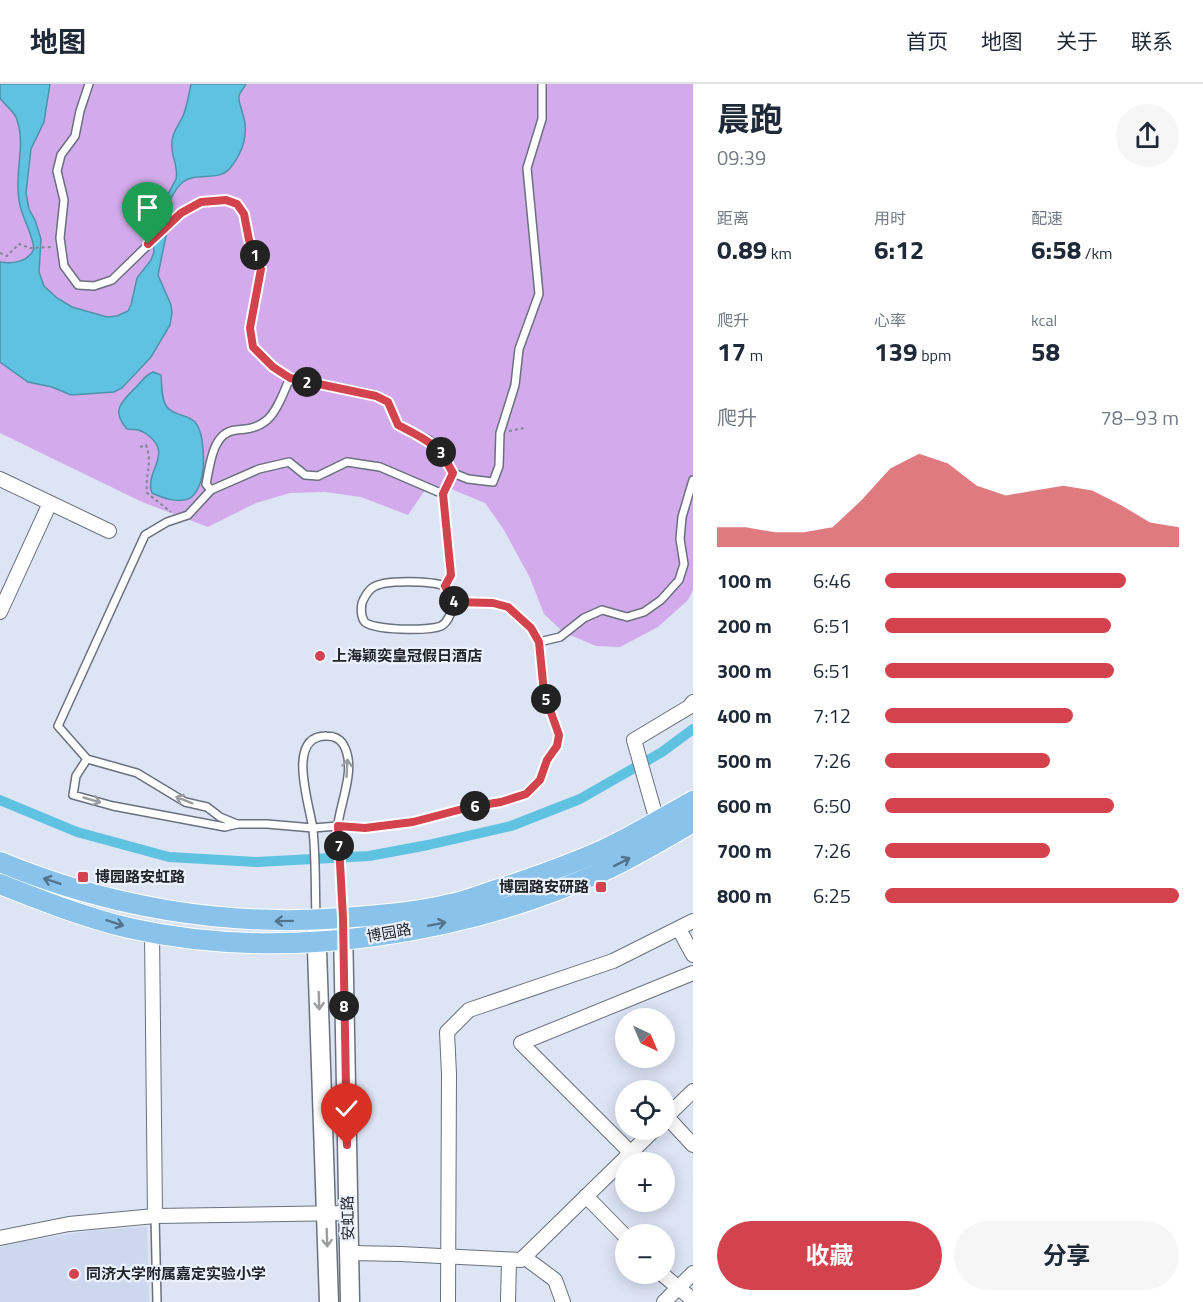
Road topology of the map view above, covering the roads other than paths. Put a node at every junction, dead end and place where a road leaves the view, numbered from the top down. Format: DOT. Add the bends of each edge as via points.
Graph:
graph roads {
  1 [pos="89,84"];
  2 [pos="542,84"];
  3 [pos="290,378"];
  4 [pos="453,473"];
  5 [pos="0,479"];
  6 [pos="693,480"];
  7 [pos="211,490"];
  8 [pos="443,494"];
  9 [pos="50,503"];
  10 [pos="109,531"];
  11 [pos="445,586"];
  12 [pos="454,602"];
  13 [pos="0,612"];
  14 [pos="539,642"];
  15 [pos="693,702"];
  16 [pos="87,759"];
  17 [pos="693,801"];
  18 [pos="657,822"];
  19 [pos="693,822"];
  20 [pos="237,824"];
  21 [pos="338,826"];
  22 [pos="313,828"];
  23 [pos="0,862"];
  24 [pos="0,884"];
  25 [pos="343,918"];
  26 [pos="316,920"];
  27 [pos="693,921"];
  28 [pos="679,928"];
  29 [pos="152,932"];
  30 [pos="343,941"];
  31 [pos="317,943"];
  32 [pos="693,954"];
  33 [pos="693,974"];
  34 [pos="693,1091"];
  35 [pos="675,1109"];
  36 [pos="675,1127"];
  37 [pos="644,1140"];
  38 [pos="693,1145"];
  39 [pos="630,1152"];
  40 [pos="632,1152"];
  41 [pos="615,1168"];
  42 [pos="586,1196"];
  43 [pos="348,1213"];
  44 [pos="326,1214"];
  45 [pos="155,1216"];
  46 [pos="615,1226"];
  47 [pos="0,1238"];
  48 [pos="349,1253"];
  49 [pos="448,1256"];
  50 [pos="524,1257"];
  51 [pos="509,1260"];
  52 [pos="693,1274"];
  53 [pos="675,1284"];
  54 [pos="679,1287"];
  55 [pos="693,1300"];
  56 [pos="158,1302"];
  57 [pos="329,1302"];
  58 [pos="350,1302"];
  59 [pos="448,1302"];
  60 [pos="508,1302"];
  61 [pos="563,1302"];
  62 [pos="664,1302"];
  1 -- 3 [label="lane" via="75,136 57,171 64,200 60,238 64,266 78,285 94,286 112,280 181,213 201,202 226,200 237,204 244,214 261,269 250,328 253,347"];
  2 -- 4 [label="lane" via="542,119 527,168 539,294 519,349 515,385 500,433 499,466 494,482"];
  3 -- 4 [label="lane" via="388,402 398,425 429,440"];
  3 -- 7 [label="lane" via="268,418 253,429 232,430 221,437 214,448 206,484"];
  4 -- 8 [label="lane"];
  5 -- 9 [label="street"];
  6 -- 14 [label="lane" via="682,517 684,564 679,580 661,600 644,612 627,617 602,610 584,618 560,637"];
  7 -- 8 [label="lane" via="259,469 289,462 305,475 318,476 347,462 380,467"];
  7 -- 16 [label="lane" via="188,515 145,534 58,726"];
  8 -- 11 [label="lane" via="451,575"];
  9 -- 10 [label="street"];
  9 -- 13 [label="street"];
  11 -- 12 [label="lane"];
  11 -- 12 [label="lane" via="409,582 373,587 364,597 363,620 377,628 430,628 442,625"];
  12 -- 14 [label="lane" via="508,607 531,628"];
  14 -- 21 [label="lane" via="544,693 559,735 540,780 526,794 413,822 365,828"];
  15 -- 18 [label="street" via="634,740"];
  20 -- 16 [label="lane, one-way" via="207,807 185,802 136,773"];
  16 -- 20 [label="lane, one-way" via="76,776 73,795 225,827"];
  17 -- 18 [label="main road, 博园路"];
  18 -- 25 [label="main road, 博园路" via="558,869 453,904 407,913"];
  30 -- 19 [label="main road, 博园路, one-way" via="450,922 516,904 610,868"];
  20 -- 22 [label="lane"];
  21 -- 22 [label="lane"];
  21 -- 22 [label="lane, one-way" via="348,758 336,737 325,736 306,747 303,764 303,786"];
  21 -- 25 [label="lane"];
  22 -- 26 [label="lane"];
  26 -- 23 [label="main road, 博园路, one-way" via="231,919 169,911 88,892"];
  24 -- 29 [label="main road, 博园路, one-way"];
  25 -- 26 [label="main road, 博园路"];
  25 -- 30 [label="main road, 安虹路"];
  26 -- 31 [label="main road, 安虹路"];
  27 -- 28 [label="street"];
  28 -- 32 [label="street"];
  28 -- 49 [label="street" via="613,961 469,1010 447,1032"];
  29 -- 31 [label="main road, 博园路" via="197,939"];
  29 -- 45 [label="street"];
  30 -- 31 [label="main road, 博园路"];
  30 -- 43 [label="main road, 安虹路"];
  31 -- 44 [label="main road, 安虹路, one-way"];
  33 -- 39 [label="street" via="521,1043"];
  34 -- 35 [label="street"];
  36 -- 38 [label="street"];
  37 -- 40 [label="street"];
  41 -- 42 [label="street"];
  42 -- 46 [label="street"];
  42 -- 50 [label="street"];
  43 -- 44 [label="street"];
  43 -- 48 [label="main road, 安虹路"];
  44 -- 45 [label="street"];
  44 -- 57 [label="main road, 安虹路, one-way"];
  45 -- 47 [label="street" via="69,1224"];
  45 -- 56 [label="lane"];
  48 -- 49 [label="street"];
  48 -- 58 [label="main road, 安虹路"];
  49 -- 51 [label="street"];
  49 -- 59 [label="street"];
  50 -- 51 [label="street"];
  50 -- 61 [label="street" via="555,1280"];
  51 -- 60 [label="street"];
  52 -- 54 [label="street"];
  53 -- 54 [label="street"];
  54 -- 55 [label="street"];
  54 -- 62 [label="street"];
}
